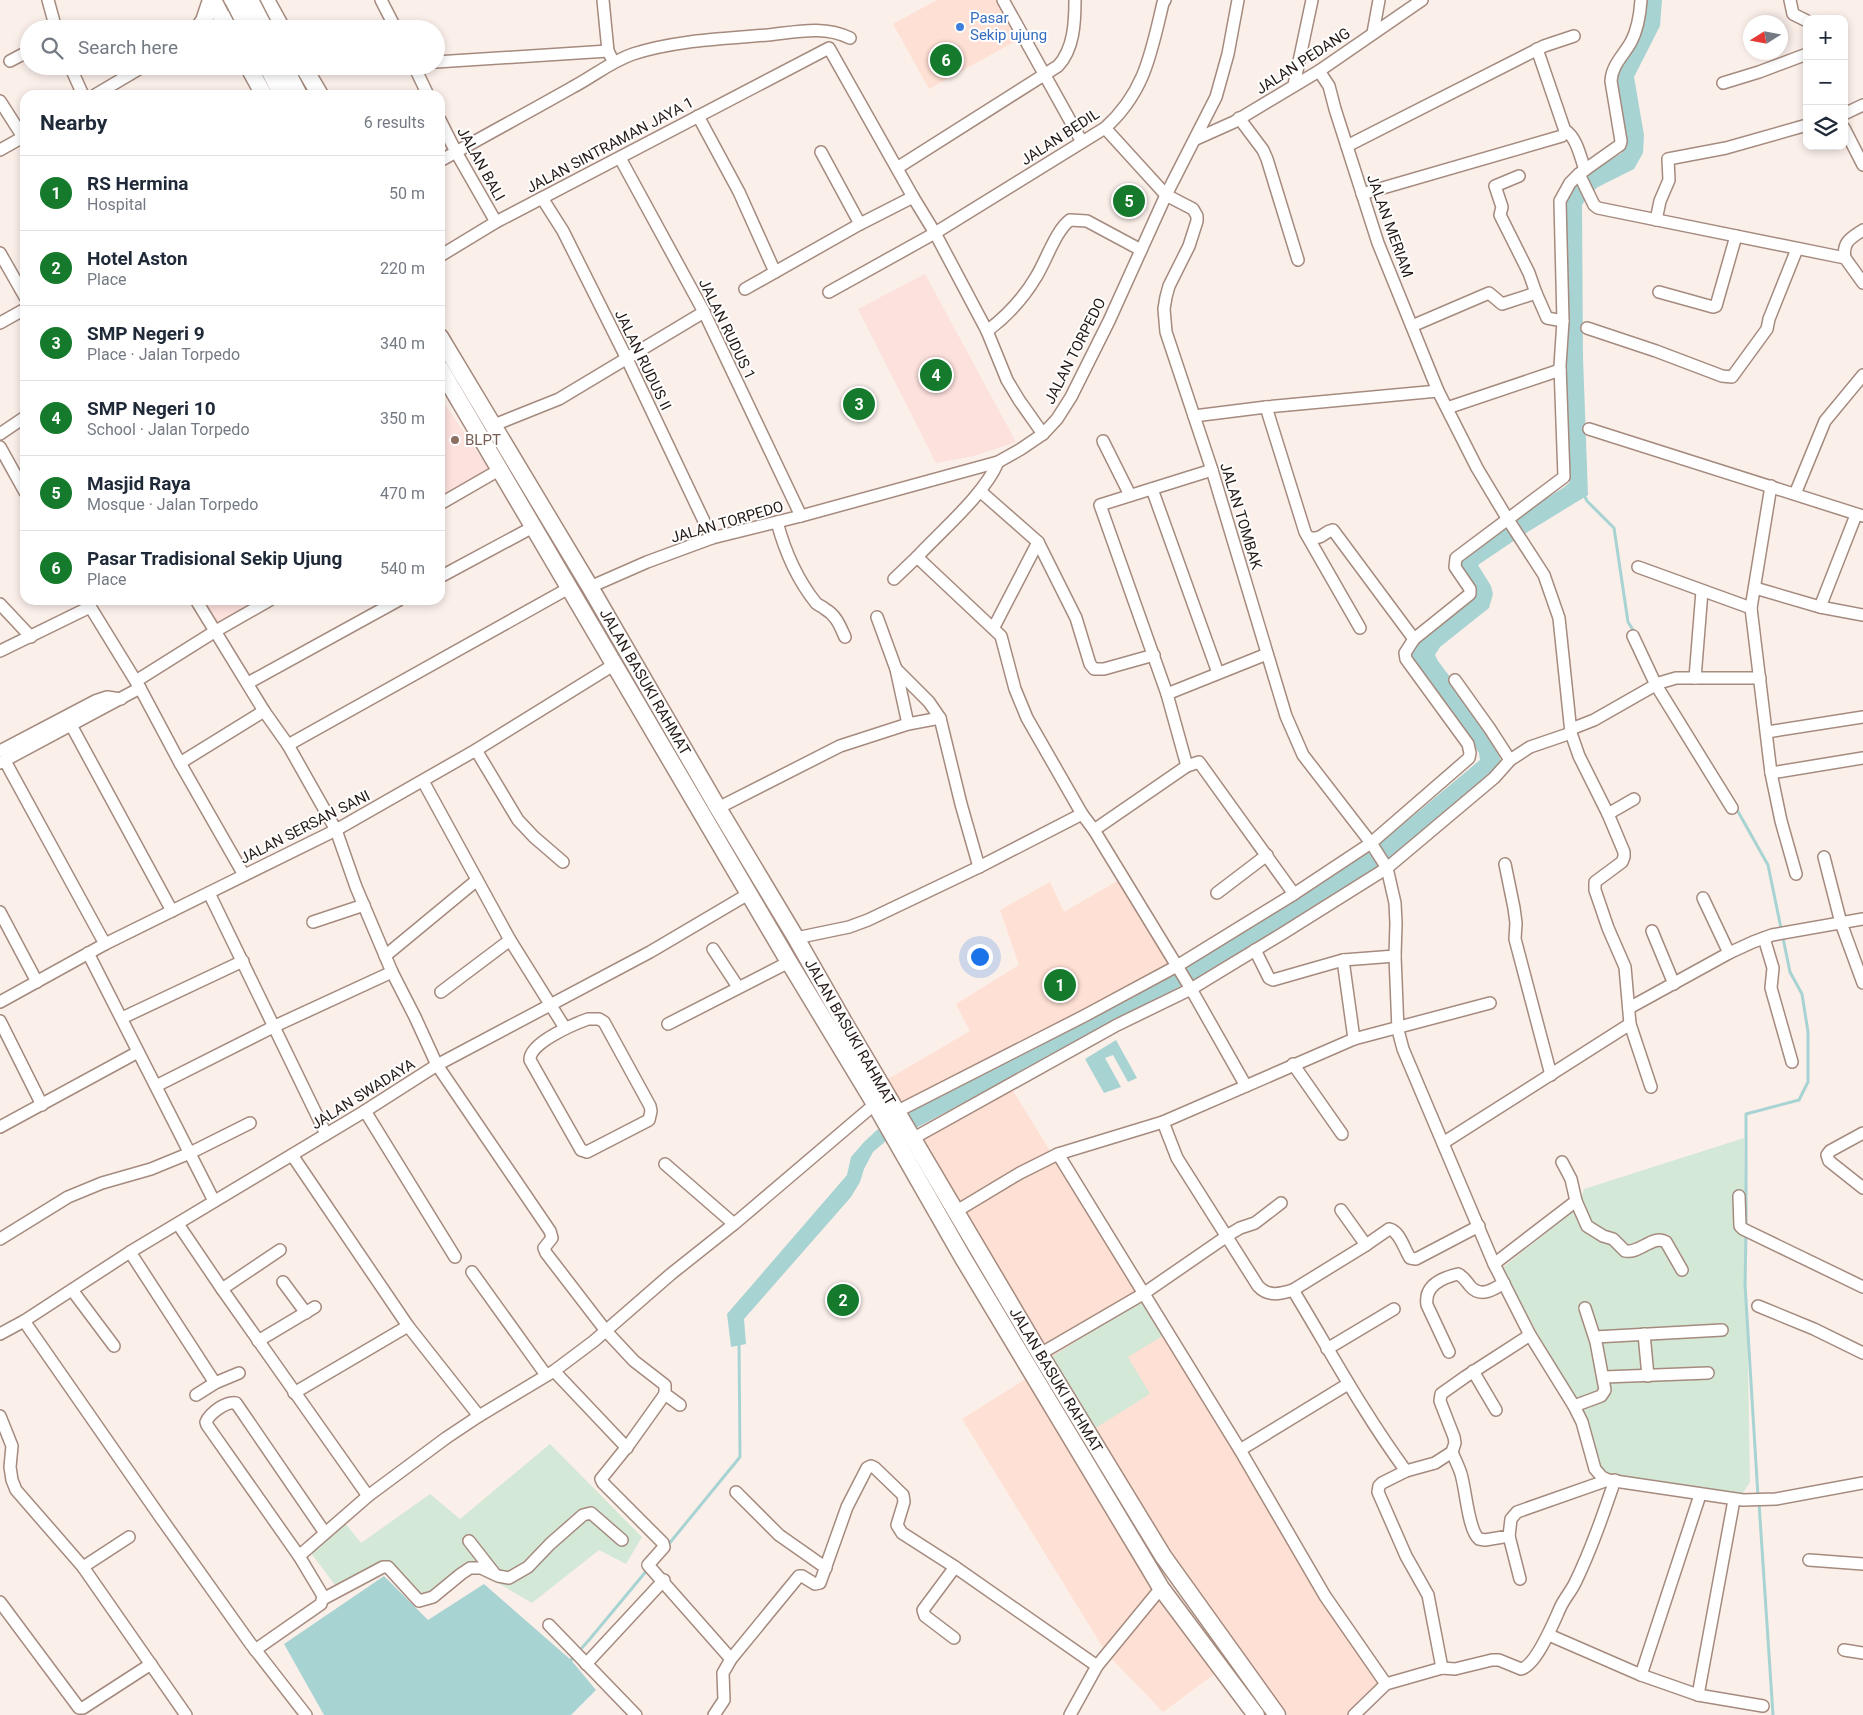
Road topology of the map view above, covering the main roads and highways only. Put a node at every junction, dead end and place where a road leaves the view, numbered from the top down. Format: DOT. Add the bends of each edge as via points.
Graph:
graph roads {
  1 [pos="212,0"];
  2 [pos="233,0"];
  3 [pos="250,0"];
  4 [pos="266,0"];
  5 [pos="204,20"];
  6 [pos="221,20"];
  7 [pos="243,20"];
  8 [pos="260,20"];
  9 [pos="277,20"];
  10 [pos="253,75"];
  11 [pos="272,75"];
  12 [pos="289,75"];
  13 [pos="308,75"];
  14 [pos="261,90"];
  15 [pos="279,90"];
  16 [pos="296,90"];
  17 [pos="317,90"];
  18 [pos="445,345"];
  19 [pos="445,377"];
  20 [pos="892,1115"];
  21 [pos="906,1139"];
  22 [pos="1256,1715"];
  23 [pos="1277,1715"];
  1 -- 5 [label="highway"];
  1 -- 6 [label="highway"];
  2 -- 7 [label="highway, bridge"];
  3 -- 8 [label="highway, bridge"];
  4 -- 9 [label="highway"];
  10 -- 14 [label="highway"];
  11 -- 15 [label="highway"];
  12 -- 16 [label="highway"];
  13 -- 17 [label="highway"];
  18 -- 20 [label="highway, JALAN BASUKI RAHMAT" via="796,938"];
  19 -- 20 [label="highway, JALAN BASUKI RAHMAT" via="789,962 875,1104"];
  20 -- 21 [label="highway, JALAN BASUKI RAHMAT"];
  21 -- 22 [label="highway, JALAN BASUKI RAHMAT" via="963,1258 1162,1588"];
  21 -- 23 [label="highway, JALAN BASUKI RAHMAT" via="955,1212 1163,1556"];
}
